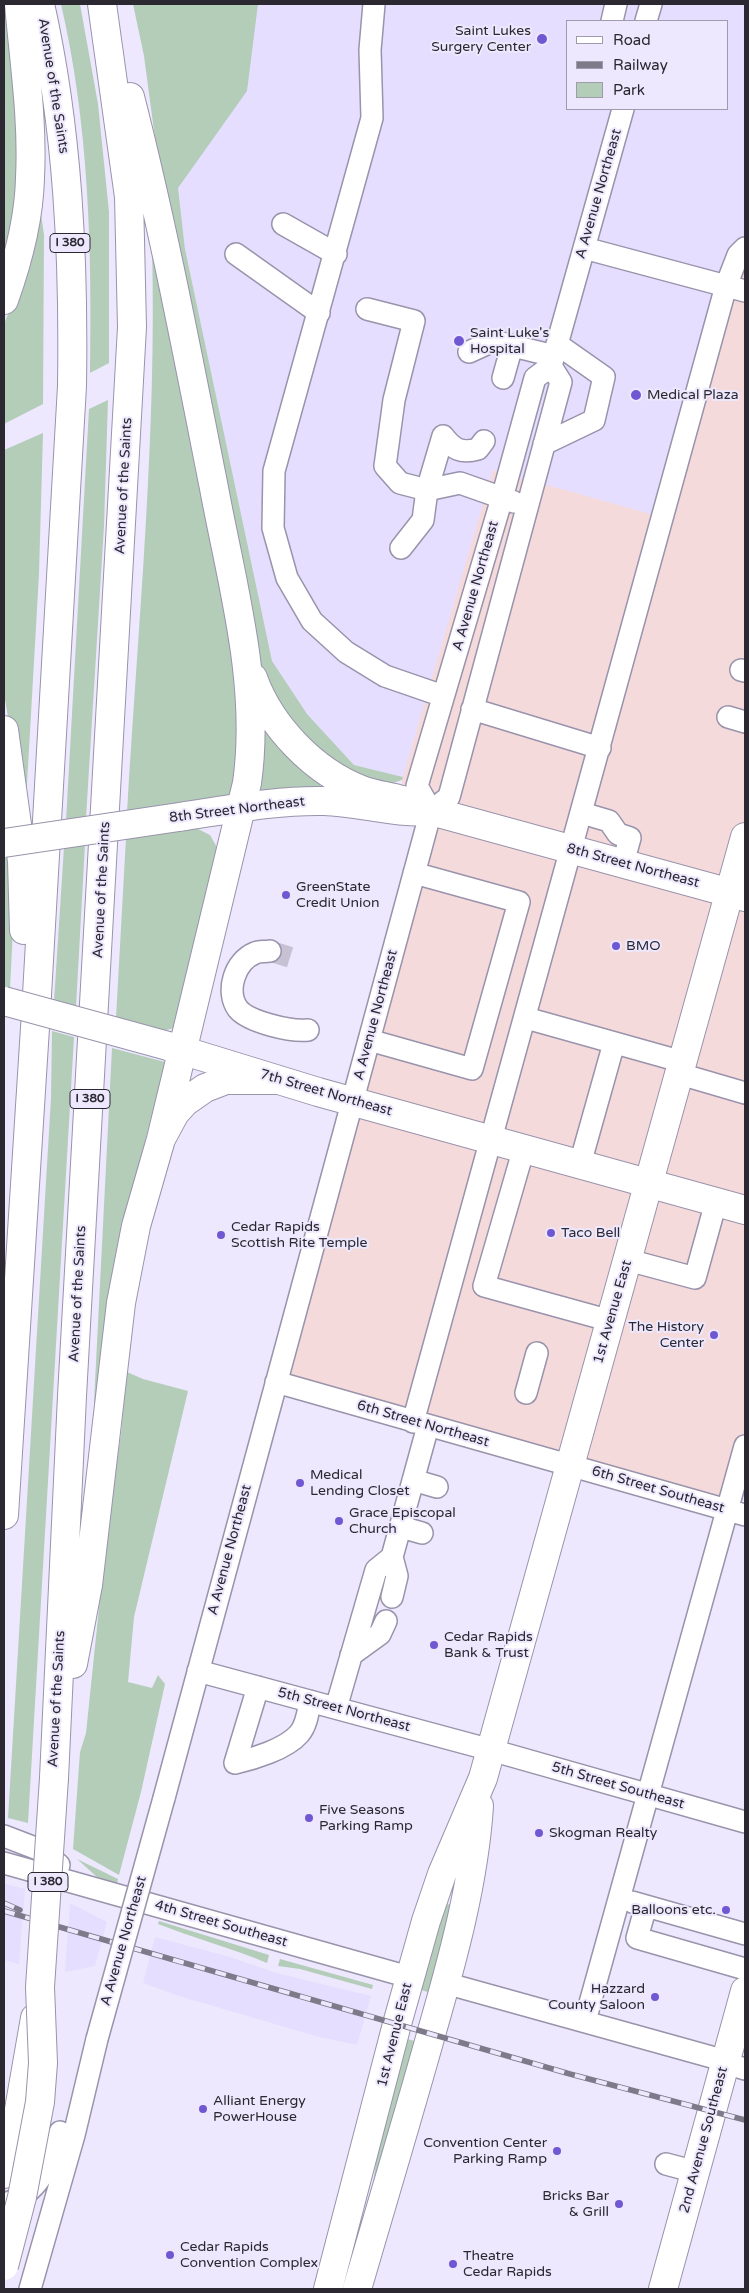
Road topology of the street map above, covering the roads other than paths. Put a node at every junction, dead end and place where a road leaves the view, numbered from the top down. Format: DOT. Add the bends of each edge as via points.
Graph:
graph roads {
  1 [pos="19,4"];
  2 [pos="40,4"];
  3 [pos="104,4"];
  4 [pos="374,4"];
  5 [pos="616,4"];
  6 [pos="650,4"];
  7 [pos="612,20"];
  8 [pos="646,20"];
  9 [pos="623,110"];
  10 [pos="283,224"];
  11 [pos="584,248"];
  12 [pos="745,248"];
  13 [pos="236,254"];
  14 [pos="336,254"];
  15 [pos="736,289"];
  16 [pos="4,300"];
  17 [pos="367,308"];
  18 [pos="319,313"];
  19 [pos="512,346"];
  20 [pos="469,352"];
  21 [pos="554,355"];
  22 [pos="503,378"];
  23 [pos="484,441"];
  24 [pos="544,444"];
  25 [pos="427,490"];
  26 [pos="502,498"];
  27 [pos="528,508"];
  28 [pos="401,548"];
  29 [pos="247,660"];
  30 [pos="443,696"];
  31 [pos="472,709"];
  32 [pos="4,730"];
  33 [pos="600,748"];
  34 [pos="241,808"];
  35 [pos="431,811"];
  36 [pos="582,813"];
  37 [pos="745,837"];
  38 [pos="4,843"];
  39 [pos="572,849"];
  40 [pos="623,863"];
  41 [pos="414,873"];
  42 [pos="738,894"];
  43 [pos="270,952"];
  44 [pos="4,1001"];
  45 [pos="526,1018"];
  46 [pos="308,1030"];
  47 [pos="369,1040"];
  48 [pos="614,1042"];
  49 [pos="175,1048"];
  50 [pos="682,1068"];
  51 [pos="277,1080"];
  52 [pos="745,1093"];
  53 [pos="352,1101"];
  54 [pos="29,1116"];
  55 [pos="161,1139"];
  56 [pos="492,1140"];
  57 [pos="524,1148"];
  58 [pos="580,1164"];
  59 [pos="650,1182"];
  60 [pos="716,1202"];
  61 [pos="745,1210"];
  62 [pos="628,1260"];
  63 [pos="611,1321"];
  64 [pos="537,1353"];
  65 [pos="276,1382"];
  66 [pos="526,1393"];
  67 [pos="420,1424"];
  68 [pos="745,1446"];
  69 [pos="570,1466"];
  70 [pos="413,1480"];
  71 [pos="437,1487"];
  72 [pos="736,1512"];
  73 [pos="4,1515"];
  74 [pos="401,1527"];
  75 [pos="422,1533"];
  76 [pos="392,1557"];
  77 [pos="392,1597"];
  78 [pos="386,1621"];
  79 [pos="351,1655"];
  80 [pos="198,1671"];
  81 [pos="258,1687"];
  82 [pos="310,1701"];
  83 [pos="336,1708"];
  84 [pos="55,1748"];
  85 [pos="491,1750"];
  86 [pos="480,1787"];
  87 [pos="648,1794"];
  88 [pos="745,1822"];
  89 [pos="4,1836"];
  90 [pos="4,1863"];
  91 [pos="76,1883"];
  92 [pos="619,1899"];
  93 [pos="646,1906"];
  94 [pos="745,1934"];
  95 [pos="745,1969"];
  96 [pos="409,1977"];
  97 [pos="446,1983"];
  98 [pos="40,1987"];
  99 [pos="743,2008"];
  100 [pos="584,2021"];
  101 [pos="96,2039"];
  102 [pos="732,2064"];
  103 [pos="666,2164"];
  104 [pos="696,2172"];
  105 [pos="4,2174"];
  106 [pos="4,2204"];
  107 [pos="4,2229"];
  108 [pos="41,2255"];
  109 [pos="4,2266"];
  110 [pos="30,2289"];
  111 [pos="328,2289"];
  112 [pos="357,2289"];
  113 [pos="663,2289"];
  1 -- 16 [label="main road" via="28,94 30,180 21,244"];
  2 -- 54 [label="main road, Avenue of the Saints / I 380" via="62,126 73,290 72,386"];
  3 -- 29 [label="main road" via="163,231"];
  3 -- 84 [label="main road, Avenue of the Saints / I 380" via="129,197 132,326"];
  4 -- 14 [label="street" via="370,50 372,118"];
  5 -- 7 [label="street"];
  6 -- 8 [label="street"];
  9 -- 11 [label="street, A Avenue Northeast"];
  10 -- 14 [label="street"];
  11 -- 15 [label="street"];
  11 -- 21 [label="street, A Avenue Northeast"];
  12 -- 15 [label="street" via="738,255"];
  13 -- 18 [label="street"];
  14 -- 18 [label="street"];
  15 -- 33 [label="street" via="694,425 659,556 634,606 622,686"];
  17 -- 25 [label="street" via="414,322 394,400 386,466 400,483"];
  18 -- 30 [label="street" via="274,470 273,528 287,578 312,621 346,652 385,676"];
  19 -- 20 [label="street" via="493,341"];
  19 -- 21 [label="street"];
  19 -- 22 [label="street"];
  21 -- 24 [label="street, A Avenue Northeast" via="560,382"];
  21 -- 24 [label="street" via="604,377 594,420"];
  21 -- 26 [label="street, A Avenue Northeast" via="535,378"];
  23 -- 25 [label="street" via="478,449 460,452 443,436"];
  24 -- 27 [label="street, A Avenue Northeast"];
  25 -- 26 [label="street" via="460,484"];
  25 -- 28 [label="street" via="423,520"];
  26 -- 27 [label="street"];
  26 -- 30 [label="street, A Avenue Northeast"];
  27 -- 31 [label="street, A Avenue Northeast"];
  29 -- 34 [label="main road" via="250,761"];
  29 -- 35 [label="main road" via="271,714 292,740 323,769 360,790"];
  30 -- 35 [label="street, A Avenue Northeast" via="417,786"];
  31 -- 33 [label="street"];
  31 -- 35 [label="street, A Avenue Northeast" via="449,797"];
  32 -- 54 [label="main road" via="22,861"];
  33 -- 36 [label="street"];
  34 -- 35 [label="main road, 8th Street Northeast" via="325,801 408,812"];
  34 -- 38 [label="main road, 8th Street Northeast, bridge"];
  34 -- 49 [label="main road"];
  35 -- 39 [label="main road, 8th Street Northeast"];
  35 -- 41 [label="street, A Avenue Northeast"];
  36 -- 39 [label="street"];
  36 -- 40 [label="street" via="609,821 618,834 630,838"];
  37 -- 42 [label="main road, 1st Avenue East"];
  39 -- 40 [label="main road, 8th Street Northeast"];
  39 -- 45 [label="street"];
  40 -- 42 [label="main road, 8th Street Northeast"];
  41 -- 47 [label="street, A Avenue Northeast"];
  41 -- 47 [label="street" via="519,902 472,1069"];
  42 -- 50 [label="main road, 1st Avenue East"];
  43 -- 46 [label="street" via="256,952 245,958 235,973 233,999 238,1009 256,1021"];
  44 -- 49 [label="main road, 7th Street Northeast, bridge"];
  45 -- 48 [label="street"];
  45 -- 56 [label="street"];
  47 -- 53 [label="street, A Avenue Northeast"];
  48 -- 50 [label="street"];
  48 -- 58 [label="street"];
  49 -- 51 [label="main road, 7th Street Northeast"];
  49 -- 55 [label="main road"];
  50 -- 52 [label="street"];
  50 -- 59 [label="main road, 1st Avenue East"];
  51 -- 53 [label="main road, 7th Street Northeast"];
  51 -- 55 [label="main road" via="226,1080 205,1088 175,1113"];
  53 -- 56 [label="main road, 7th Street Northeast"];
  53 -- 65 [label="street, A Avenue Northeast"];
  54 -- 73 [label="main road, Avenue of the Saints / I 380"];
  55 -- 84 [label="main road" via="126,1273 88,1586"];
  56 -- 57 [label="main road, 7th Street Northeast"];
  56 -- 67 [label="street" via="446,1280 439,1327 427,1371"];
  57 -- 58 [label="main road, 7th Street Northeast"];
  57 -- 63 [label="street" via="484,1286"];
  58 -- 59 [label="main road, 7th Street Northeast"];
  59 -- 60 [label="main road, 7th Street Northeast"];
  59 -- 62 [label="main road, 1st Avenue East"];
  60 -- 61 [label="main road, 7th Street Northeast"];
  60 -- 62 [label="street" via="695,1278"];
  62 -- 63 [label="main road, 1st Avenue East"];
  63 -- 69 [label="main road, 1st Avenue East"];
  64 -- 66 [label="street"];
  65 -- 67 [label="street, 6th Street Northeast"];
  65 -- 80 [label="street, A Avenue Northeast"];
  67 -- 69 [label="street, 6th Street Northeast"];
  67 -- 70 [label="street"];
  68 -- 72 [label="street"];
  69 -- 72 [label="street, 6th Street Southeast"];
  69 -- 85 [label="main road, 1st Avenue East"];
  70 -- 71 [label="street"];
  70 -- 74 [label="street"];
  72 -- 87 [label="street"];
  74 -- 75 [label="street"];
  74 -- 76 [label="street"];
  76 -- 77 [label="street" via="397,1576"];
  76 -- 79 [label="street" via="376,1570"];
  78 -- 79 [label="street" via="380,1634"];
  79 -- 83 [label="street"];
  80 -- 81 [label="street, 5th Street Northeast"];
  80 -- 101 [label="street, A Avenue Northeast, bridge"];
  81 -- 82 [label="street, 5th Street Northeast"];
  81 -- 82 [label="street" via="234,1763 261,1757 298,1735 306,1722"];
  82 -- 83 [label="street, 5th Street Northeast"];
  83 -- 85 [label="street, 5th Street Northeast"];
  84 -- 98 [label="main road, Avenue of the Saints / I 380, bridge"];
  85 -- 86 [label="main road, 1st Avenue East"];
  85 -- 87 [label="street, 5th Street Southeast"];
  86 -- 96 [label="main road, 1st Avenue East" via="442,1874"];
  86 -- 97 [label="main road, 1st Avenue East" via="474,1859"];
  87 -- 88 [label="street, 5th Street Southeast"];
  87 -- 92 [label="street"];
  89 -- 91 [label="street" via="43,1852"];
  90 -- 91 [label="street, 4th Street Southeast"];
  91 -- 96 [label="street, 4th Street Southeast"];
  92 -- 93 [label="street"];
  92 -- 100 [label="street"];
  93 -- 94 [label="street"];
  93 -- 95 [label="street" via="637,1938"];
  96 -- 111 [label="main road, 1st Avenue East"];
  97 -- 100 [label="street"];
  97 -- 112 [label="main road, 1st Avenue East"];
  98 -- 105 [label="main road, I 380, bridge" via="18,2121"];
  98 -- 109 [label="main road, bridge" via="43,2063 40,2102 22,2197"];
  99 -- 102 [label="main road, 2nd Avenue Southeast"];
  100 -- 102 [label="street"];
  101 -- 106 [label="street" via="46,2171 29,2191"];
  101 -- 108 [label="street, A Avenue Northeast"];
  102 -- 104 [label="main road, 2nd Avenue Southeast"];
  103 -- 104 [label="street"];
  104 -- 113 [label="main road, 2nd Avenue Southeast"];
  107 -- 108 [label="street" via="26,2237"];
  108 -- 110 [label="street, A Avenue Northeast"];
}
